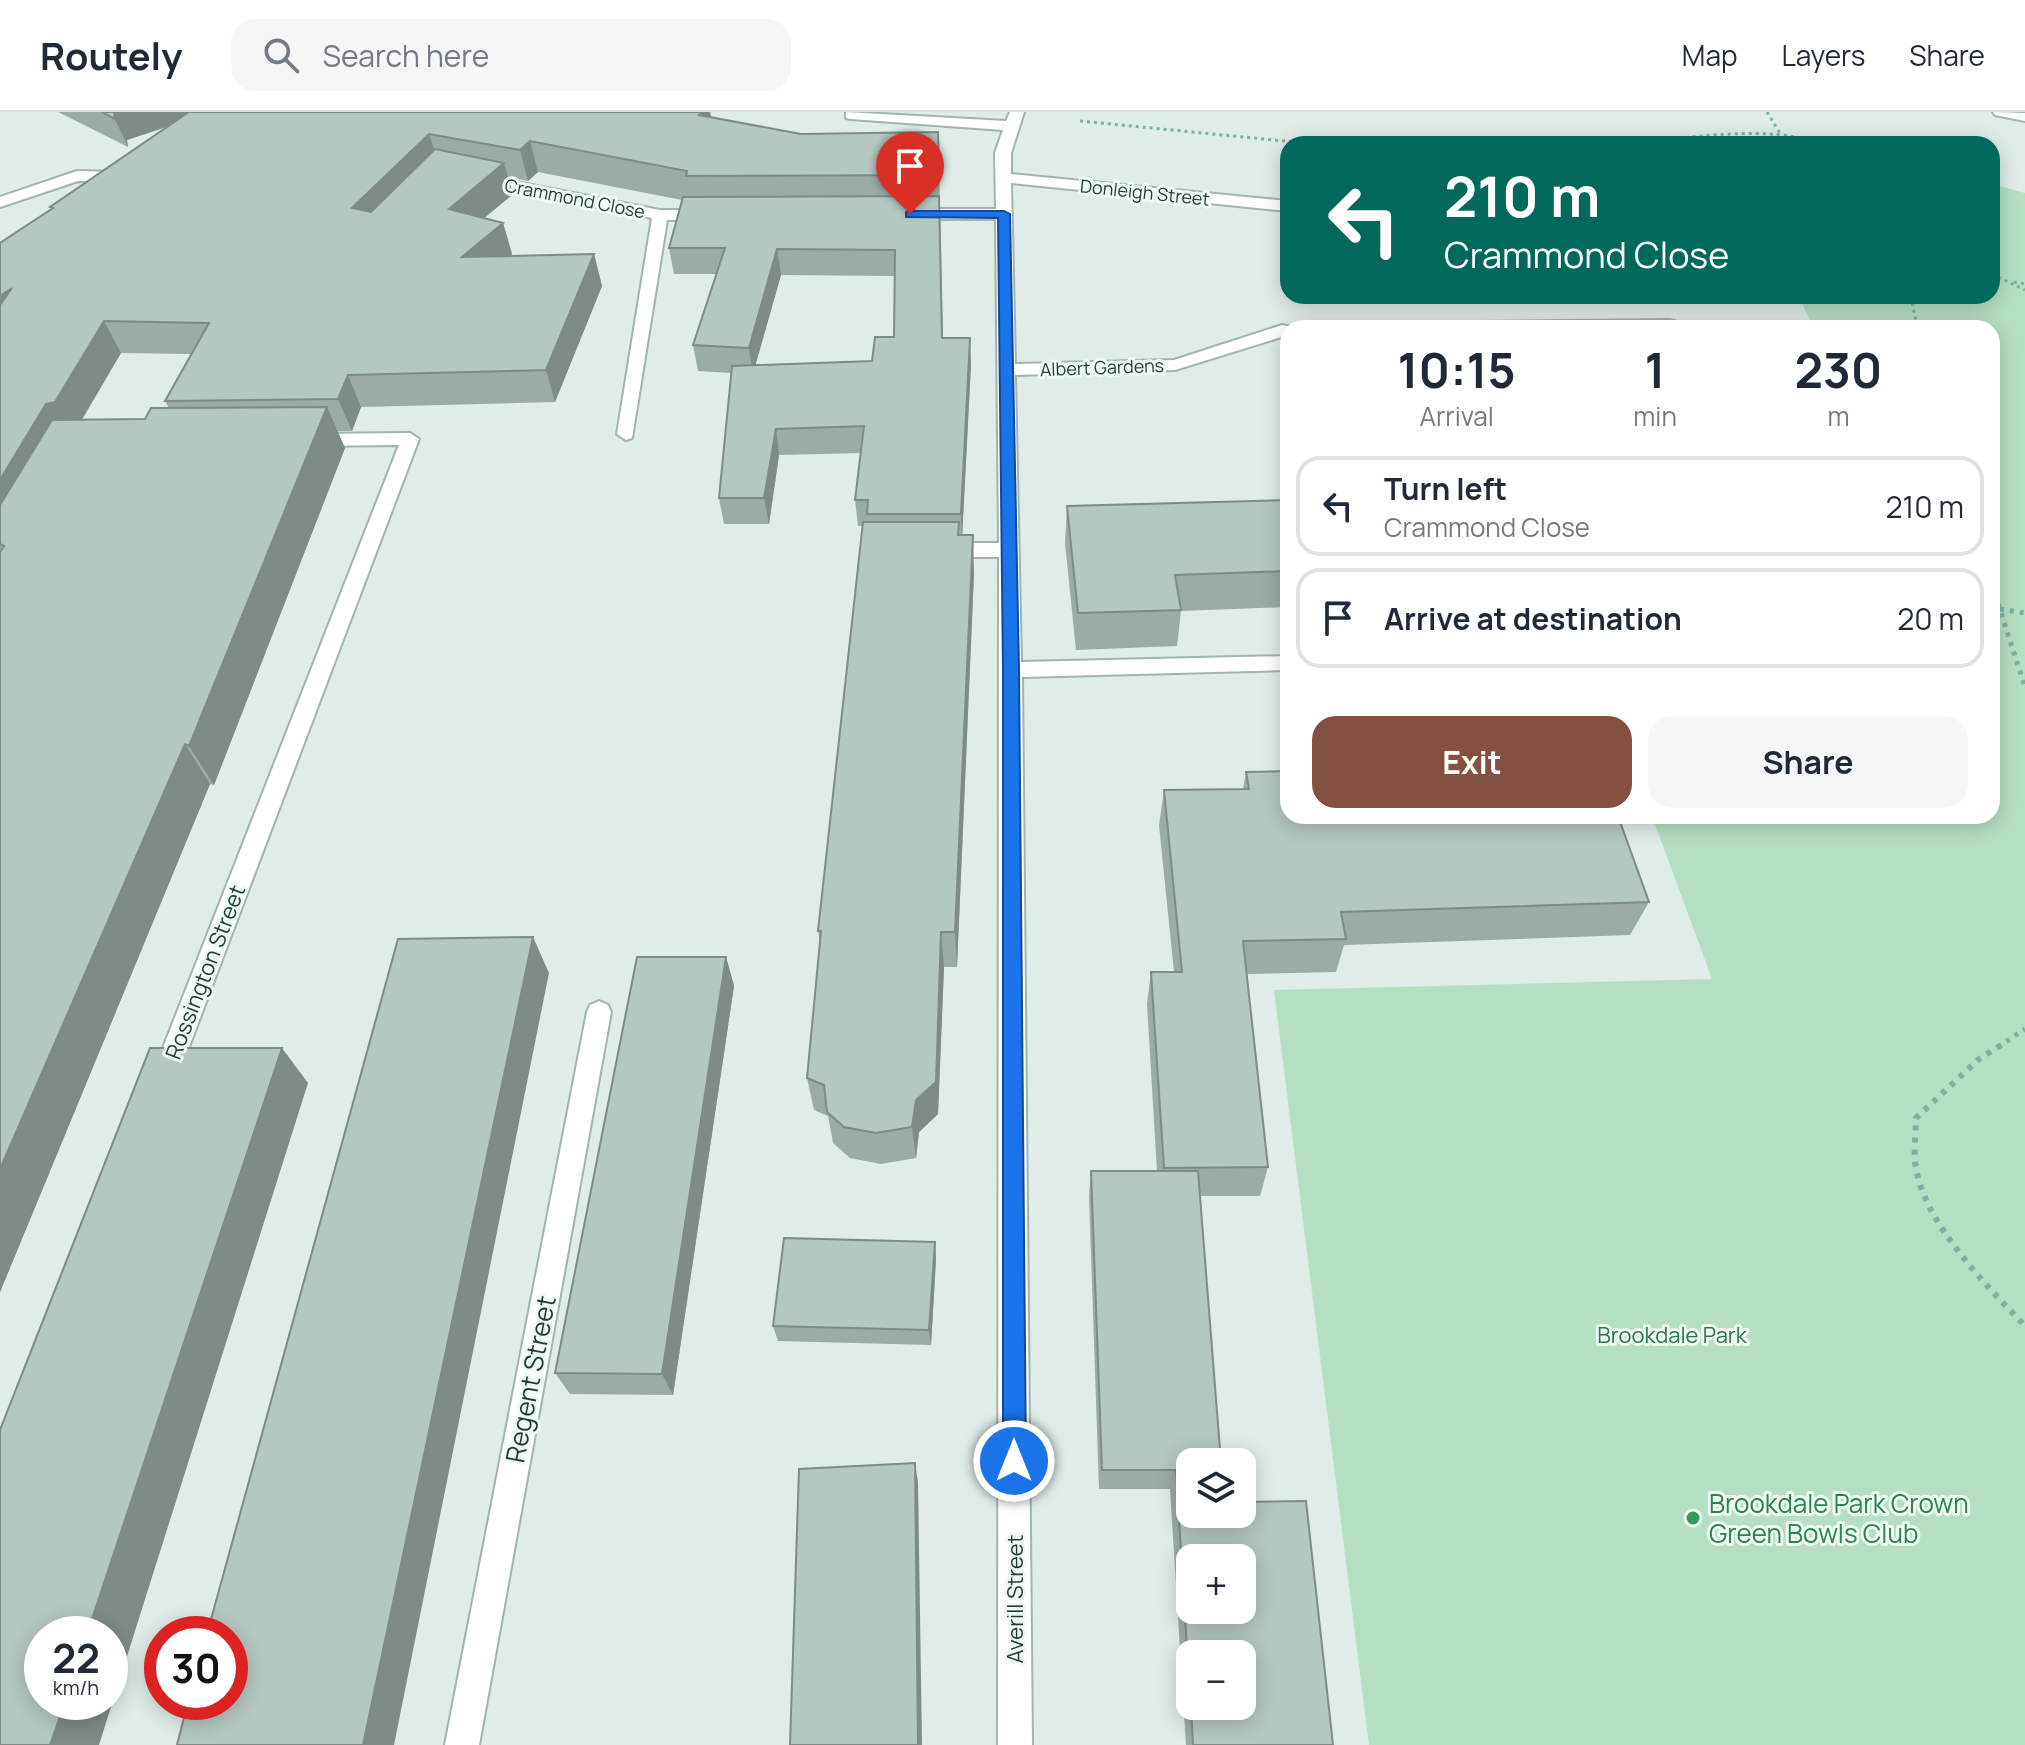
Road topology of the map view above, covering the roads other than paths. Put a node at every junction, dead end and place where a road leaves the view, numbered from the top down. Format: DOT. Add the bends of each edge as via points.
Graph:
graph roads {
  1 [pos="2000,112"];
  2 [pos="851,115"];
  3 [pos="881,115"];
  4 [pos="2025,117"];
  5 [pos="1014,119"];
  6 [pos="457,175"];
  7 [pos="1003,178"];
  8 [pos="92,195"];
  9 [pos="0,202"];
  10 [pos="1280,205"];
  11 [pos="894,214"];
  12 [pos="1004,214"];
  13 [pos="660,215"];
  14 [pos="722,215"];
  15 [pos="1280,332"];
  16 [pos="1006,370"];
  17 [pos="626,434"];
  18 [pos="290,440"];
  19 [pos="918,550"];
  20 [pos="1009,550"];
  21 [pos="1280,663"];
  22 [pos="1011,670"];
  23 [pos="599,1012"];
  24 [pos="154,1105"];
  25 [pos="462,1745"];
  26 [pos="1015,1745"];
  1 -- 4 [label="street"];
  2 -- 3 [label="street"];
  3 -- 5 [label="street"];
  5 -- 7 [label="street, Averill Street" via="1003,153"];
  6 -- 13 [label="street, Crammond Close"];
  7 -- 10 [label="street, Donleigh Street"];
  7 -- 12 [label="street, Averill Street"];
  8 -- 9 [label="street" via="124,173 77,176"];
  11 -- 12 [label="street"];
  12 -- 16 [label="street, Averill Street"];
  13 -- 14 [label="street, Crammond Close"];
  13 -- 17 [label="street, Crammond Close"];
  15 -- 16 [label="street, Albert Gardens" via="1175,365"];
  16 -- 20 [label="street, Averill Street"];
  18 -- 24 [label="street, Rossington Street" via="410,439"];
  19 -- 20 [label="street"];
  20 -- 22 [label="street, Averill Street"];
  21 -- 22 [label="street"];
  22 -- 26 [label="street, Averill Street"];
  23 -- 25 [label="street, Regent Street"];
}
